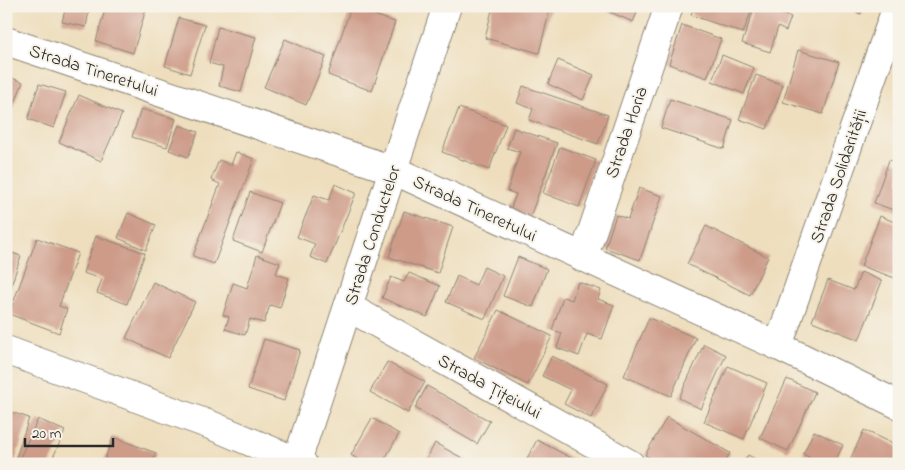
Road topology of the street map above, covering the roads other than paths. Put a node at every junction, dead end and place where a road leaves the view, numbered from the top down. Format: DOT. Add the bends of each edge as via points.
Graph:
graph roads {
  1 [pos="448,6"];
  2 [pos="670,6"];
  3 [pos="897,6"];
  4 [pos="6,41"];
  5 [pos="393,170"];
  6 [pos="583,258"];
  7 [pos="350,308"];
  8 [pos="778,346"];
  9 [pos="6,350"];
  10 [pos="899,404"];
  11 [pos="299,463"];
  12 [pos="630,464"];
  1 -- 5 [label="street, Strada Conductelor"];
  2 -- 6 [label="street, Strada Horia"];
  3 -- 8 [label="street, Strada Solidarității"];
  4 -- 5 [label="street, Strada Tineretului"];
  5 -- 6 [label="street, Strada Tineretului"];
  5 -- 7 [label="street, Strada Conductelor"];
  6 -- 8 [label="street, Strada Tineretului"];
  7 -- 11 [label="street, Strada Conductelor"];
  7 -- 12 [label="street, Strada Țițeiului"];
  8 -- 10 [label="street, Strada Tineretului"];
  9 -- 11 [label="street" via="213,426"];
}
